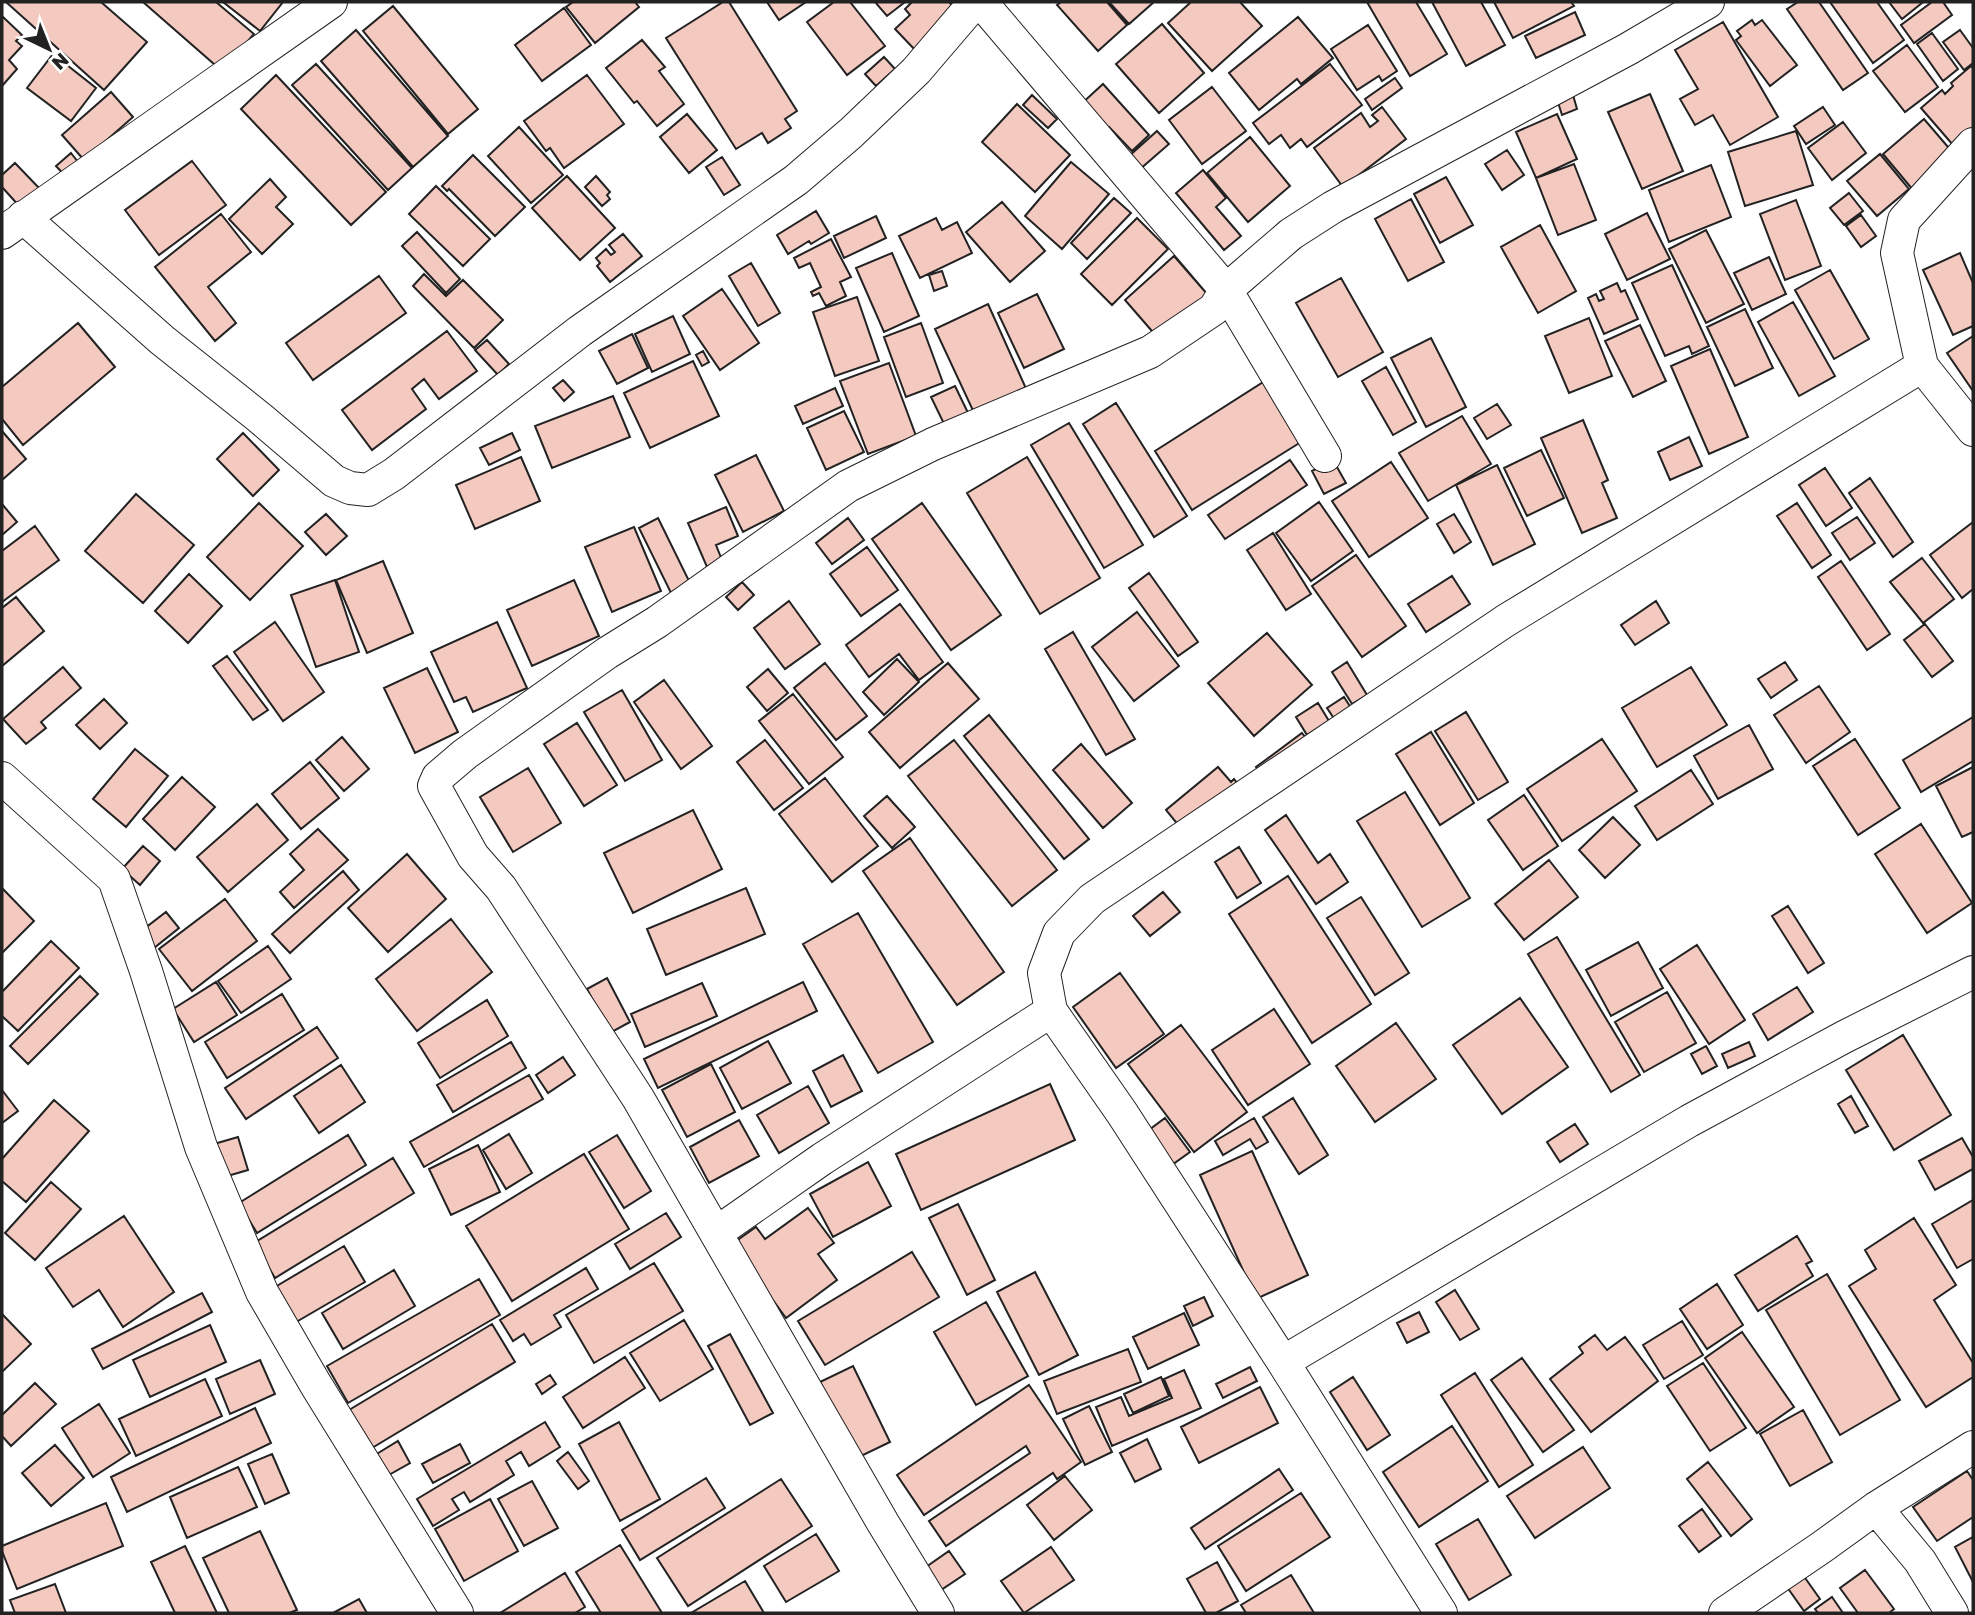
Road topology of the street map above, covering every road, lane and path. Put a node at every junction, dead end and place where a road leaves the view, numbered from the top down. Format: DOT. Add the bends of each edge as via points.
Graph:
graph roads {
  1 [pos="331,2"];
  2 [pos="975,2"];
  3 [pos="981,2"];
  4 [pos="1708,2"];
  5 [pos="1973,144"];
  6 [pos="13,225"];
  7 [pos="1226,290"];
  8 [pos="1923,366"];
  9 [pos="1973,430"];
  10 [pos="1325,456"];
  11 [pos="2,778"];
  12 [pos="1973,972"];
  13 [pos="1051,1012"];
  14 [pos="716,1233"];
  15 [pos="1283,1362"];
  16 [pos="1973,1447"];
  17 [pos="1876,1508"];
  18 [pos="457,1613"];
  19 [pos="939,1613"];
  20 [pos="1441,1613"];
  21 [pos="1725,1613"];
  22 [pos="1952,1613"];
  1 -- 6 [label="street"];
  2 -- 6 [label="street" via="916,71 796,180 580,331 368,490 334,481"];
  3 -- 7 [label="street"];
  4 -- 7 [label="street" via="1333,207 1291,234"];
  5 -- 8 [label="street" via="1904,220 1896,253"];
  7 -- 10 [label="street"];
  7 -- 14 [label="street" via="1214,310 1150,352 933,444 848,486 438,777 434,786 473,856 501,888 638,1098"];
  8 -- 9 [label="street"];
  8 -- 13 [label="street" via="1505,621 1093,899 1059,933 1044,973"];
  11 -- 18 [label="street" via="114,879 201,1147 262,1292"];
  12 -- 15 [label="street" via="1689,1121"];
  13 -- 14 [label="street"];
  13 -- 15 [label="street"];
  14 -- 19 [label="street"];
  15 -- 20 [label="street"];
  16 -- 17 [label="street"];
  17 -- 21 [label="street"];
  17 -- 22 [label="street" via="1920,1562"];
}
